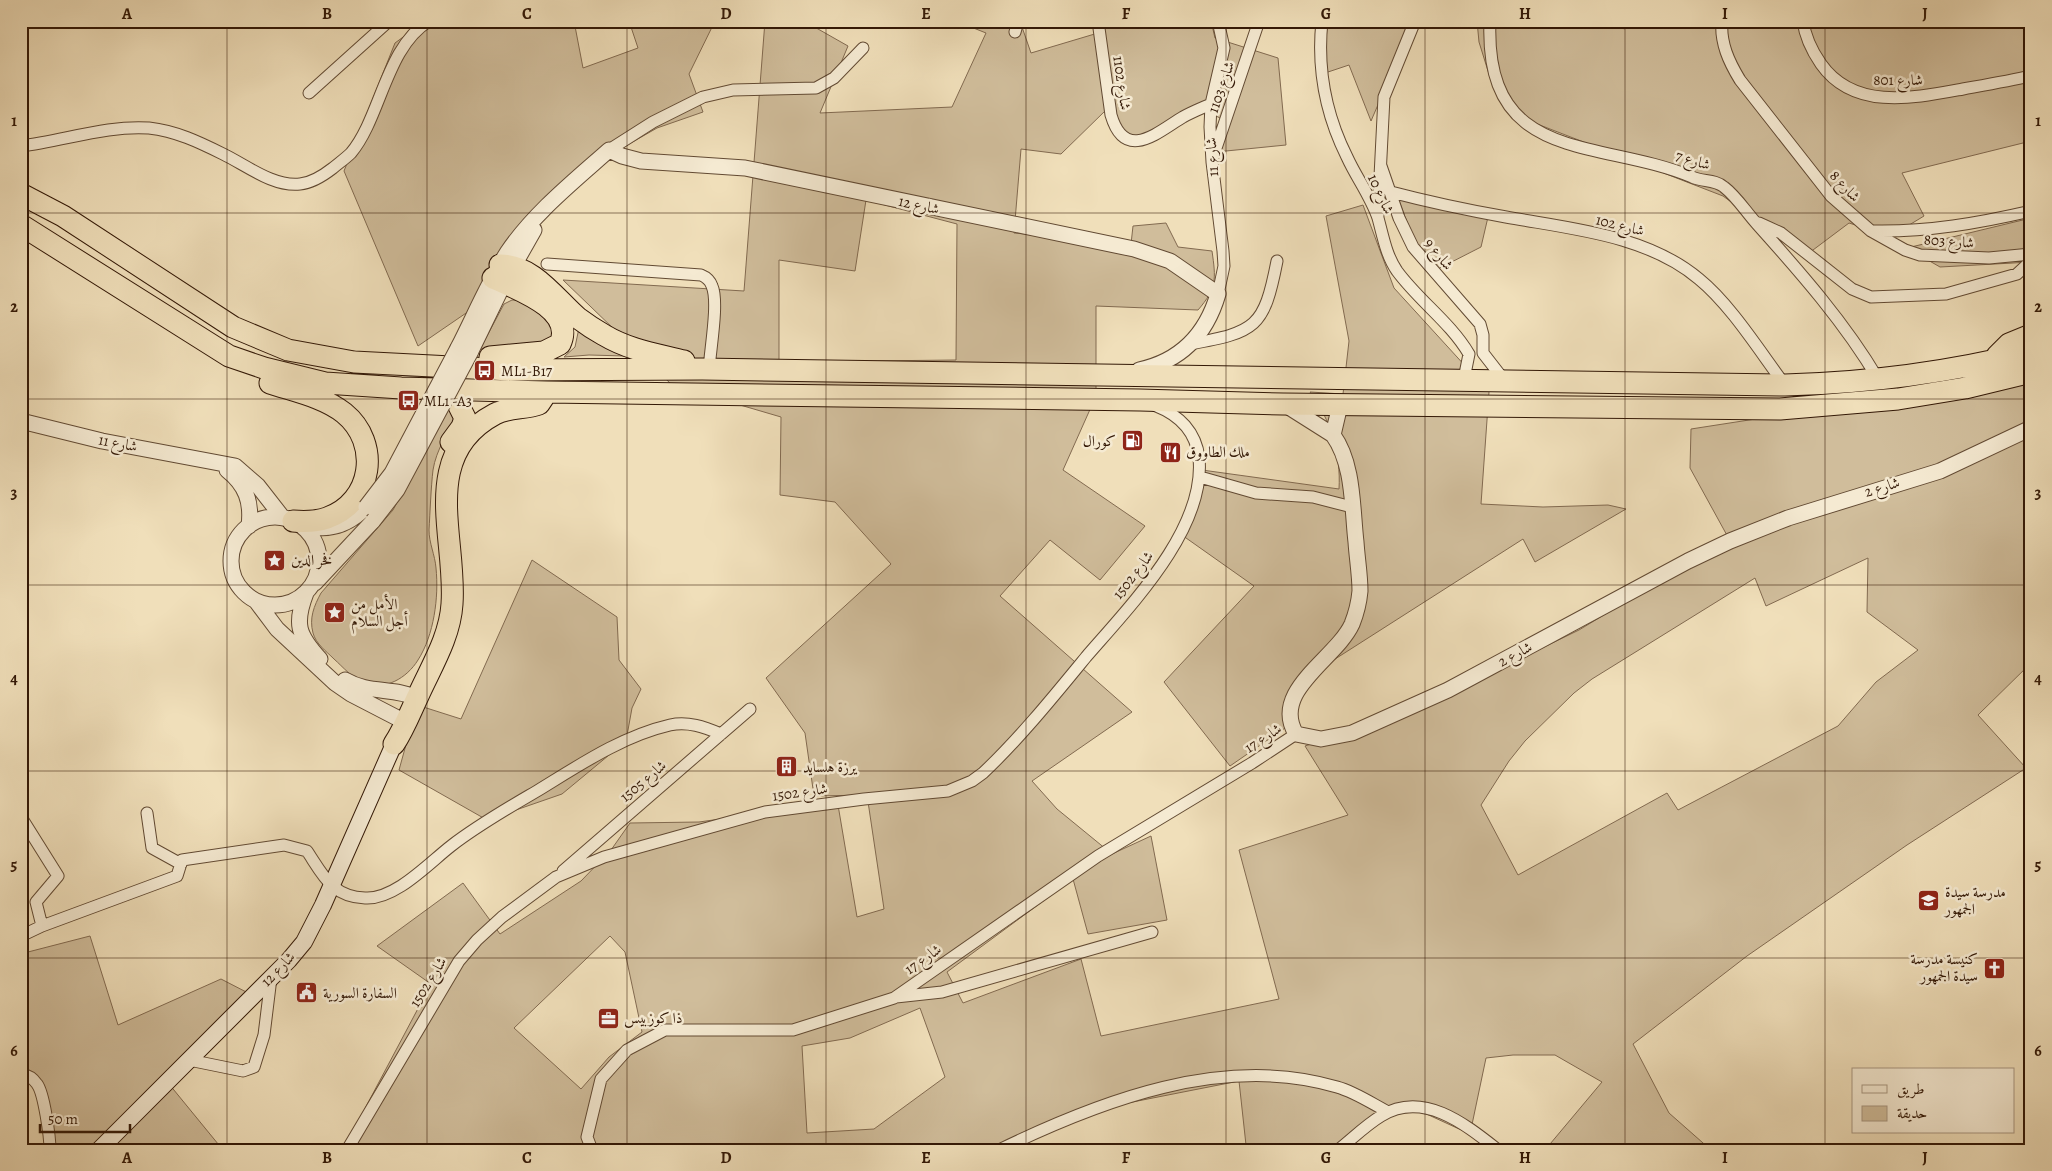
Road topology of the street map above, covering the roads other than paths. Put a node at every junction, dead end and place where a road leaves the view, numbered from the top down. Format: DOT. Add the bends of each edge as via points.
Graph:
graph roads {
  1 [pos="389,21"];
  2 [pos="429,21"];
  3 [pos="1098,21"];
  4 [pos="1218,21"];
  5 [pos="1259,21"];
  6 [pos="1322,21"];
  7 [pos="1415,21"];
  8 [pos="1490,21"];
  9 [pos="1722,21"];
  10 [pos="1803,21"];
  11 [pos="414,24"];
  12 [pos="863,48"];
  13 [pos="2031,76"];
  14 [pos="309,93"];
  15 [pos="1211,104"];
  16 [pos="21,146"];
  17 [pos="609,150"];
  18 [pos="1212,162"];
  19 [pos="1381,166"];
  20 [pos="1391,192"];
  21 [pos="21,194"];
  22 [pos="2031,212"];
  23 [pos="1377,217"];
  24 [pos="1752,219"];
  25 [pos="21,225"];
  26 [pos="1871,231"];
  27 [pos="2031,254"];
  28 [pos="1278,261"];
  29 [pos="2031,261"];
  30 [pos="547,264"];
  31 [pos="503,273"];
  32 [pos="1218,294"];
  33 [pos="2031,335"];
  34 [pos="1190,344"];
  35 [pos="2031,352"];
  36 [pos="229,356"];
  37 [pos="1990,363"];
  38 [pos="402,365"];
  39 [pos="706,370"];
  40 [pos="2031,372"];
  41 [pos="1120,375"];
  42 [pos="1878,379"];
  43 [pos="1464,380"];
  44 [pos="1504,380"];
  45 [pos="1785,385"];
  46 [pos="442,389"];
  47 [pos="547,392"];
  48 [pos="1140,400"];
  49 [pos="1283,404"];
  50 [pos="1340,404"];
  51 [pos="21,421"];
  52 [pos="2031,428"];
  53 [pos="1333,435"];
  54 [pos="216,461"];
  55 [pos="1200,477"];
  56 [pos="1352,507"];
  57 [pos="369,514"];
  58 [pos="291,521"];
  59 [pos="249,526"];
  60 [pos="308,590"];
  61 [pos="256,601"];
  62 [pos="412,696"];
  63 [pos="750,709"];
  64 [pos="403,721"];
  65 [pos="721,734"];
  66 [pos="1296,734"];
  67 [pos="394,744"];
  68 [pos="147,813"];
  69 [pos="21,817"];
  70 [pos="181,864"];
  71 [pos="556,877"];
  72 [pos="332,888"];
  73 [pos="42,926"];
  74 [pos="1152,932"];
  75 [pos="21,936"];
  76 [pos="271,978"];
  77 [pos="894,998"];
  78 [pos="189,1060"];
  79 [pos="21,1074"];
  80 [pos="1388,1112"];
  81 [pos="50,1150"];
  82 [pos="99,1150"];
  83 [pos="347,1150"];
  84 [pos="592,1150"];
  85 [pos="999,1150"];
  86 [pos="1338,1150"];
  87 [pos="1498,1150"];
  1 -- 14 [label="street"];
  2 -- 11 [label="street"];
  3 -- 15 [label="street, شارع 1102" via="1111,115 1123,136 1134,141 1148,140"];
  4 -- 15 [label="street, شارع 11" via="1224,48"];
  5 -- 18 [label="street, شارع 1103"];
  6 -- 23 [label="street, شارع 10" via="1322,78 1331,119"];
  7 -- 19 [label="street" via="1384,97"];
  8 -- 24 [label="street, شارع 7" via="1490,47 1497,78 1506,101 1522,120 1581,149 1672,169 1719,184"];
  9 -- 26 [label="street, شارع 8" via="1728,59 1740,80 1831,196"];
  10 -- 13 [label="street, شارع 801" via="1811,48 1824,68 1840,84 1870,96 1917,97"];
  11 -- 16 [label="street" via="351,152 323,176 300,184 278,181 256,172 193,139 148,128 124,128"];
  12 -- 17 [label="street" via="834,78 816,88 733,90 703,97 653,122"];
  15 -- 18 [label="street, شارع 11"];
  17 -- 31 [label="street" via="548,207"];
  17 -- 32 [label="street, شارع 12" via="641,160 745,168 1134,249 1170,261"];
  18 -- 32 [label="street, شارع 11" via="1224,266"];
  19 -- 20 [label="street, شارع 9"];
  19 -- 23 [label="street"];
  20 -- 44 [label="street, شارع 9" via="1413,247 1480,324 1483,353"];
  20 -- 45 [label="street, شارع 102" via="1616,239 1669,257 1711,289"];
  21 -- 38 [label="highway" via="63,216 207,311 256,338 318,357"];
  22 -- 26 [label="street" via="1939,229"];
  23 -- 43 [label="street, شارع 10" via="1385,247 1396,270 1451,329 1469,354"];
  24 -- 29 [label="street" via="1781,233 1852,289 1871,297 1946,294 2016,274"];
  24 -- 42 [label="street, شارع 7" via="1847,333"];
  25 -- 36 [label="highway"];
  26 -- 27 [label="street, شارع 803" via="1920,255 1989,258"];
  28 -- 34 [label="street" via="1268,302 1253,325"];
  30 -- 39 [label="street" via="701,274 707,278 714,293"];
  31 -- 38 [label="highway" via="557,317 563,326 560,344 535,354"];
  31 -- 39 [label="highway" via="534,277 578,318 618,343"];
  31 -- 57 [label="street, bridge" via="397,490"];
  32 -- 34 [label="street" via="1208,323"];
  33 -- 37 [label="highway" via="2009,344"];
  34 -- 41 [label="street" via="1169,361"];
  35 -- 37 [label="highway"];
  36 -- 46 [label="highway" via="272,371 325,382"];
  36 -- 58 [label="highway" via="245,373 332,405 345,413 357,426 365,445 369,468 367,478 350,504 328,518"];
  37 -- 42 [label="highway"];
  38 -- 39 [label="highway" via="511,370"];
  39 -- 41 [label="highway"];
  40 -- 50 [label="highway" via="1930,394 1808,408"];
  41 -- 43 [label="highway"];
  42 -- 45 [label="highway"];
  43 -- 44 [label="highway"];
  44 -- 45 [label="highway"];
  46 -- 47 [label="highway"];
  46 -- 62 [label="highway" via="456,400 465,418 445,454 439,473 438,523 444,573 443,605"];
  47 -- 48 [label="highway"];
  47 -- 62 [label="highway" via="539,404 500,412 488,418 467,437 454,457 448,474 445,504 453,573 452,606 435,663"];
  48 -- 49 [label="highway"];
  48 -- 55 [label="street, شارع 1502" via="1168,411 1186,426 1198,452"];
  49 -- 50 [label="highway"];
  49 -- 53 [label="street"];
  50 -- 53 [label="street"];
  51 -- 54 [label="street, شارع 11" via="102,441"];
  52 -- 66 [label="street, شارع 2" via="1940,470 1788,518 1730,541 1448,690 1366,727 1334,738 1309,738"];
  53 -- 56 [label="street" via="1345,460"];
  54 -- 58 [label="street, شارع 11" via="235,466 248,476"];
  54 -- 59 [label="street, شارع 11" via="244,487 249,498"];
  55 -- 56 [label="street" via="1256,493 1313,497"];
  55 -- 71 [label="street, شارع 1502" via="1187,521 1163,561 1065,682 993,763 972,781 948,791 864,798 765,812 604,856"];
  56 -- 66 [label="street" via="1360,591 1356,613 1340,643 1296,692 1289,718"];
  57 -- 58 [label="street" via="322,528"];
  57 -- 60 [label="street"];
  58 -- 59 [label="street" via="259,520"];
  58 -- 60 [label="street" via="309,533 317,546 317,574"];
  59 -- 61 [label="street" via="236,540 232,568 236,582"];
  60 -- 61 [label="street" via="295,601 282,605"];
  60 -- 62 [label="street" via="299,628 306,642 326,664 346,680 363,688"];
  61 -- 64 [label="street" via="277,629 335,683"];
  62 -- 64 [label="highway"];
  63 -- 65 [label="street, شارع 1505"];
  64 -- 67 [label="highway"];
  65 -- 71 [label="street, شارع 1505"];
  65 -- 72 [label="street" via="694,724 671,725 624,742 482,824 407,882 382,896 365,898"];
  66 -- 77 [label="street, شارع 17" via="1098,856"];
  67 -- 72 [label="main road, شارع 12"];
  68 -- 70 [label="street" via="152,848"];
  69 -- 73 [label="street" via="58,876 36,902"];
  70 -- 72 [label="street" via="182,860 284,845 307,851"];
  70 -- 73 [label="street" via="177,876"];
  71 -- 83 [label="street, شارع 1502" via="502,917 458,961"];
  72 -- 76 [label="main road, شارع 12" via="304,942"];
  73 -- 75 [label="street"];
  74 -- 77 [label="street" via="942,992"];
  76 -- 78 [label="main road, شارع 12"];
  76 -- 78 [label="street" via="264,1035 254,1067 243,1071"];
  77 -- 84 [label="street, شارع 17" via="793,1030 665,1030 627,1050 601,1079 587,1137"];
  78 -- 82 [label="main road, شارع 12"];
  79 -- 81 [label="street" via="39,1086"];
  80 -- 85 [label="street" via="1354,1094 1309,1080 1259,1076 1217,1078 1166,1088 1102,1107"];
  80 -- 86 [label="street"];
  80 -- 87 [label="street" via="1413,1106 1432,1109 1453,1118"];
}
